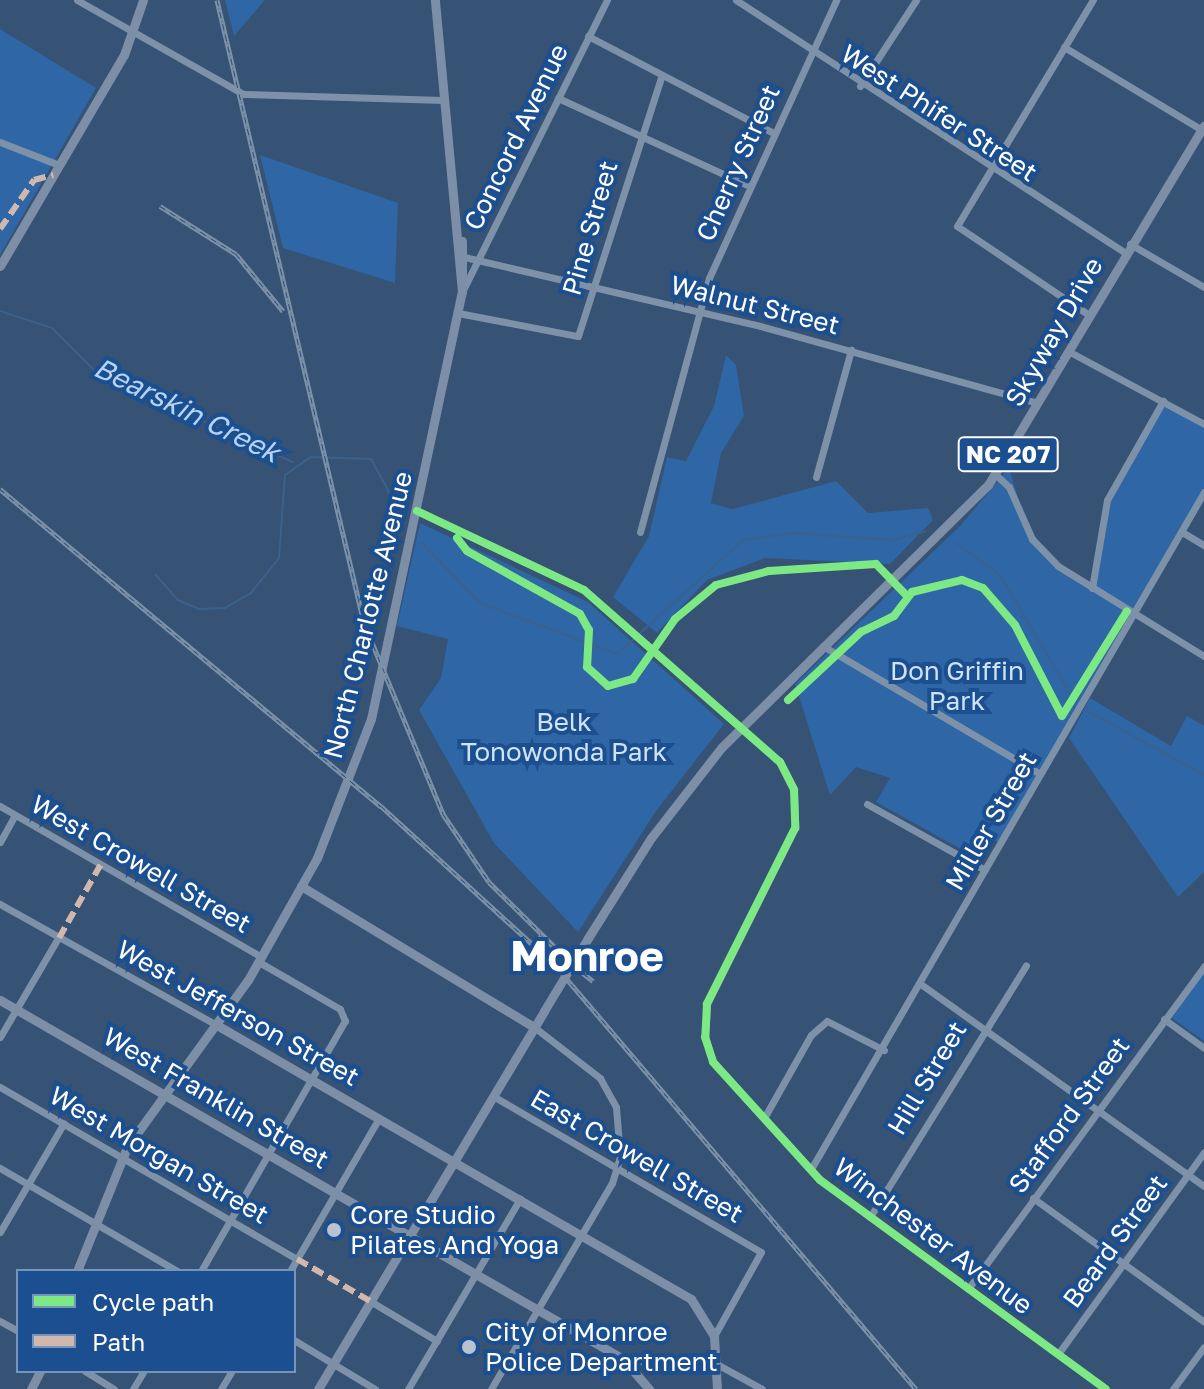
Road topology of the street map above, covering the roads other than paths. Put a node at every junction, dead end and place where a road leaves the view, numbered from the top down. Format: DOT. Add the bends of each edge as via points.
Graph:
graph roads {
  1 [pos="77,0"];
  2 [pos="143,0"];
  3 [pos="435,0"];
  4 [pos="607,0"];
  5 [pos="736,0"];
  6 [pos="836,0"];
  7 [pos="916,0"];
  8 [pos="1093,0"];
  9 [pos="133,35"];
  10 [pos="588,36"];
  11 [pos="1064,47"];
  12 [pos="809,53"];
  13 [pos="662,75"];
  14 [pos="860,86"];
  15 [pos="558,98"];
  16 [pos="443,100"];
  17 [pos="1203,129"];
  18 [pos="772,132"];
  19 [pos="638,135"];
  20 [pos="0,142"];
  21 [pos="59,165"];
  22 [pos="987,169"];
  23 [pos="747,185"];
  24 [pos="1127,249"];
  25 [pos="463,256"];
  26 [pos="480,256"];
  27 [pos="0,266"];
  28 [pos="594,287"];
  29 [pos="1204,287"];
  30 [pos="462,292"];
  31 [pos="458,313"];
  32 [pos="700,314"];
  33 [pos="1089,315"];
  34 [pos="851,350"];
  35 [pos="1068,351"];
  36 [pos="1163,401"];
  37 [pos="1038,403"];
  38 [pos="1204,424"];
  39 [pos="995,474"];
  40 [pos="816,477"];
  41 [pos="1204,492"];
  42 [pos="417,511"];
  43 [pos="640,532"];
  44 [pos="1182,532"];
  45 [pos="1204,545"];
  46 [pos="1092,588"];
  47 [pos="1133,615"];
  48 [pos="823,646"];
  49 [pos="1204,656"];
  50 [pos="741,726"];
  51 [pos="1040,774"];
  52 [pos="867,804"];
  53 [pos="0,806"];
  54 [pos="15,815"];
  55 [pos="0,842"];
  56 [pos="985,870"];
  57 [pos="301,886"];
  58 [pos="0,904"];
  59 [pos="58,938"];
  60 [pos="261,959"];
  61 [pos="1026,965"];
  62 [pos="1204,966"];
  63 [pos="922,985"];
  64 [pos="0,1000"];
  65 [pos="16,1009"];
  66 [pos="1164,1019"];
  67 [pos="215,1024"];
  68 [pos="982,1025"];
  69 [pos="534,1027"];
  70 [pos="0,1037"];
  71 [pos="1204,1048"];
  72 [pos="884,1050"];
  73 [pos="311,1079"];
  74 [pos="0,1087"];
  75 [pos="163,1091"];
  76 [pos="493,1096"];
  77 [pos="1098,1109"];
  78 [pos="379,1118"];
  79 [pos="764,1118"];
  80 [pos="64,1123"];
  81 [pos="1204,1152"];
  82 [pos="270,1153"];
  83 [pos="122,1157"];
  84 [pos="454,1162"];
  85 [pos="0,1168"];
  86 [pos="619,1168"];
  87 [pos="811,1169"];
  88 [pos="1188,1175"];
  89 [pos="27,1183"];
  90 [pos="1204,1186"];
  91 [pos="336,1192"];
  92 [pos="1033,1198"];
  93 [pos="520,1199"];
  94 [pos="870,1217"];
  95 [pos="231,1220"];
  96 [pos="95,1223"];
  97 [pos="0,1232"];
  98 [pos="410,1235"];
  99 [pos="582,1235"];
  100 [pos="297,1259"];
  101 [pos="1124,1264"];
  102 [pos="78,1269"];
  103 [pos="174,1269"];
  104 [pos="202,1269"];
  105 [pos="291,1269"];
  106 [pos="477,1273"];
  107 [pos="968,1289"];
  108 [pos="370,1301"];
  109 [pos="537,1309"];
  110 [pos="1204,1322"];
  111 [pos="714,1336"];
  112 [pos="296,1341"];
  113 [pos="437,1341"];
  114 [pos="1204,1347"];
  115 [pos="1058,1354"];
  116 [pos="627,1362"];
  117 [pos="717,1362"];
  118 [pos="333,1363"];
  119 [pos="88,1373"];
  120 [pos="223,1386"];
  121 [pos="114,1389"];
  122 [pos="236,1389"];
  123 [pos="318,1389"];
  124 [pos="375,1389"];
  125 [pos="408,1389"];
  126 [pos="491,1389"];
  127 [pos="649,1389"];
  128 [pos="717,1389"];
  129 [pos="762,1389"];
  130 [pos="1106,1389"];
  131 [pos="1173,1389"];
  1 -- 9 [label="street"];
  2 -- 9 [label="main road"];
  3 -- 16 [label="main road"];
  4 -- 10 [label="street, Concord Avenue"];
  5 -- 12 [label="street, West Phifer Street"];
  6 -- 12 [label="street, Cherry Street"];
  7 -- 14 [label="street"];
  8 -- 11 [label="street"];
  9 -- 16 [label="street" via="243,94"];
  9 -- 21 [label="main road"];
  10 -- 13 [label="street"];
  10 -- 15 [label="street, Concord Avenue"];
  11 -- 17 [label="street"];
  11 -- 22 [label="street"];
  12 -- 14 [label="street, West Phifer Street"];
  12 -- 18 [label="street, Cherry Street"];
  13 -- 18 [label="street"];
  13 -- 19 [label="street, Pine Street"];
  14 -- 22 [label="street, West Phifer Street"];
  15 -- 19 [label="street"];
  15 -- 26 [label="street, Concord Avenue"];
  16 -- 25 [label="main road"];
  17 -- 24 [label="main road, Skyway Drive / NC 207"];
  18 -- 23 [label="street, Cherry Street"];
  19 -- 23 [label="street"];
  19 -- 28 [label="street, Pine Street"];
  20 -- 21 [label="street"];
  21 -- 27 [label="main road"];
  22 -- 24 [label="street, West Phifer Street"];
  22 -- 33 [label="street" via="957,226"];
  23 -- 32 [label="street, Cherry Street"];
  24 -- 29 [label="street, West Phifer Street"];
  24 -- 33 [label="main road, Skyway Drive / NC 207"];
  25 -- 26 [label="street, Walnut Street"];
  25 -- 30 [label="main road, North Charlotte Avenue"];
  26 -- 28 [label="street, Walnut Street"];
  26 -- 30 [label="street, Concord Avenue"];
  28 -- 31 [label="street, Pine Street" via="576,338"];
  28 -- 32 [label="street, Walnut Street"];
  30 -- 31 [label="main road, North Charlotte Avenue"];
  31 -- 42 [label="main road, North Charlotte Avenue"];
  32 -- 34 [label="street, Walnut Street"];
  32 -- 43 [label="street, Cherry Street"];
  33 -- 35 [label="main road, Skyway Drive / NC 207"];
  34 -- 37 [label="street, Walnut Street"];
  34 -- 40 [label="street"];
  35 -- 36 [label="street"];
  35 -- 37 [label="main road, Skyway Drive / NC 207"];
  36 -- 38 [label="street"];
  36 -- 46 [label="street" via="1107,500"];
  37 -- 39 [label="main road, Skyway Drive / NC 207"];
  39 -- 46 [label="street" via="1009,487 1032,539"];
  39 -- 48 [label="main road, Skyway Drive / NC 207"];
  41 -- 44 [label="street, Miller Street"];
  42 -- 50 [label="street, Winchester Avenue" via="571,582 625,621"];
  42 -- 57 [label="main road, North Charlotte Avenue" via="361,751"];
  44 -- 45 [label="street"];
  44 -- 47 [label="street, Miller Street"];
  46 -- 47 [label="street"];
  47 -- 49 [label="street"];
  47 -- 51 [label="street, Miller Street"];
  48 -- 50 [label="main road, Skyway Drive / NC 207"];
  48 -- 51 [label="street"];
  50 -- 69 [label="main road, Skyway Drive / NC 207, bridge" via="651,838"];
  50 -- 79 [label="street, Winchester Avenue" via="785,770 797,816 782,860 713,988 705,1037 713,1062"];
  51 -- 56 [label="street, Miller Street"];
  52 -- 56 [label="street"];
  53 -- 54 [label="street, West Crowell Street"];
  54 -- 55 [label="street"];
  54 -- 60 [label="street, West Crowell Street"];
  56 -- 63 [label="street, Miller Street"];
  57 -- 60 [label="main road, North Charlotte Avenue"];
  57 -- 69 [label="main road"];
  58 -- 59 [label="street, West Jefferson Street"];
  59 -- 65 [label="street"];
  59 -- 67 [label="street, West Jefferson Street"];
  60 -- 67 [label="main road, North Charlotte Avenue"];
  60 -- 73 [label="street, West Crowell Street" via="342,1011 345,1021"];
  61 -- 68 [label="street, Hill Street"];
  62 -- 66 [label="street, Stafford Street"];
  63 -- 68 [label="street"];
  63 -- 72 [label="street, Miller Street"];
  64 -- 65 [label="main road, West Franklin Street"];
  65 -- 70 [label="street"];
  65 -- 75 [label="main road, West Franklin Street"];
  66 -- 71 [label="street"];
  66 -- 77 [label="street, Stafford Street"];
  67 -- 73 [label="main road, West Jefferson Street"];
  67 -- 75 [label="main road, North Charlotte Avenue"];
  68 -- 77 [label="street"];
  68 -- 94 [label="street, Hill Street"];
  69 -- 76 [label="main road, NC 207"];
  69 -- 86 [label="street" via="604,1085 621,1129"];
  72 -- 79 [label="street" via="827,1021 811,1035"];
  72 -- 87 [label="street, Miller Street"];
  73 -- 78 [label="main road, West Jefferson Street"];
  73 -- 82 [label="street"];
  74 -- 80 [label="street, West Morgan Street"];
  75 -- 82 [label="main road, West Franklin Street"];
  75 -- 83 [label="main road, North Charlotte Avenue"];
  76 -- 84 [label="main road, NC 207"];
  76 -- 86 [label="street, East Crowell Street"];
  77 -- 88 [label="street"];
  77 -- 92 [label="street, Stafford Street"];
  78 -- 84 [label="main road, West Jefferson Street"];
  78 -- 91 [label="street"];
  79 -- 87 [label="street, Winchester Avenue"];
  80 -- 83 [label="street, West Morgan Street"];
  80 -- 89 [label="street"];
  81 -- 88 [label="street, Beard Street"];
  82 -- 91 [label="main road, West Franklin Street"];
  82 -- 95 [label="street"];
  83 -- 95 [label="street, West Morgan Street"];
  83 -- 96 [label="main road, North Charlotte Avenue"];
  84 -- 93 [label="main road, West Jefferson Street"];
  84 -- 98 [label="main road, NC 207"];
  85 -- 89 [label="street"];
  86 -- 99 [label="street"];
  86 -- 111 [label="street, East Crowell Street" via="761,1252"];
  87 -- 94 [label="street, Winchester Avenue"];
  88 -- 90 [label="street"];
  88 -- 101 [label="street, Beard Street"];
  89 -- 96 [label="street"];
  89 -- 97 [label="street"];
  91 -- 98 [label="main road, West Franklin Street"];
  91 -- 100 [label="street"];
  92 -- 101 [label="street"];
  92 -- 107 [label="street, Stafford Street"];
  93 -- 99 [label="main road, West Jefferson Street"];
  93 -- 106 [label="street"];
  94 -- 107 [label="street, Winchester Avenue"];
  95 -- 100 [label="street, West Morgan Street"];
  95 -- 104 [label="street"];
  96 -- 102 [label="main road, North Charlotte Avenue"];
  96 -- 103 [label="street"];
  98 -- 106 [label="main road, West Franklin Street"];
  98 -- 108 [label="main road, NC 207"];
  99 -- 109 [label="street"];
  99 -- 111 [label="main road, West Jefferson Street" via="691,1299"];
  100 -- 105 [label="street"];
  101 -- 110 [label="street"];
  101 -- 115 [label="street, Beard Street"];
  106 -- 109 [label="main road, West Franklin Street"];
  106 -- 113 [label="street"];
  107 -- 115 [label="street, Winchester Avenue"];
  108 -- 113 [label="street"];
  108 -- 118 [label="main road, NC 207"];
  109 -- 116 [label="main road, West Franklin Street"];
  109 -- 126 [label="street"];
  111 -- 117 [label="main road"];
  112 -- 118 [label="street"];
  113 -- 125 [label="street"];
  114 -- 131 [label="street"];
  115 -- 130 [label="street, Winchester Avenue"];
  116 -- 117 [label="street"];
  116 -- 127 [label="main road"];
  117 -- 128 [label="main road"];
  117 -- 129 [label="street"];
  118 -- 123 [label="main road, NC 207"];
  118 -- 124 [label="street"];
  119 -- 121 [label="street"];
  120 -- 122 [label="street"];
}
